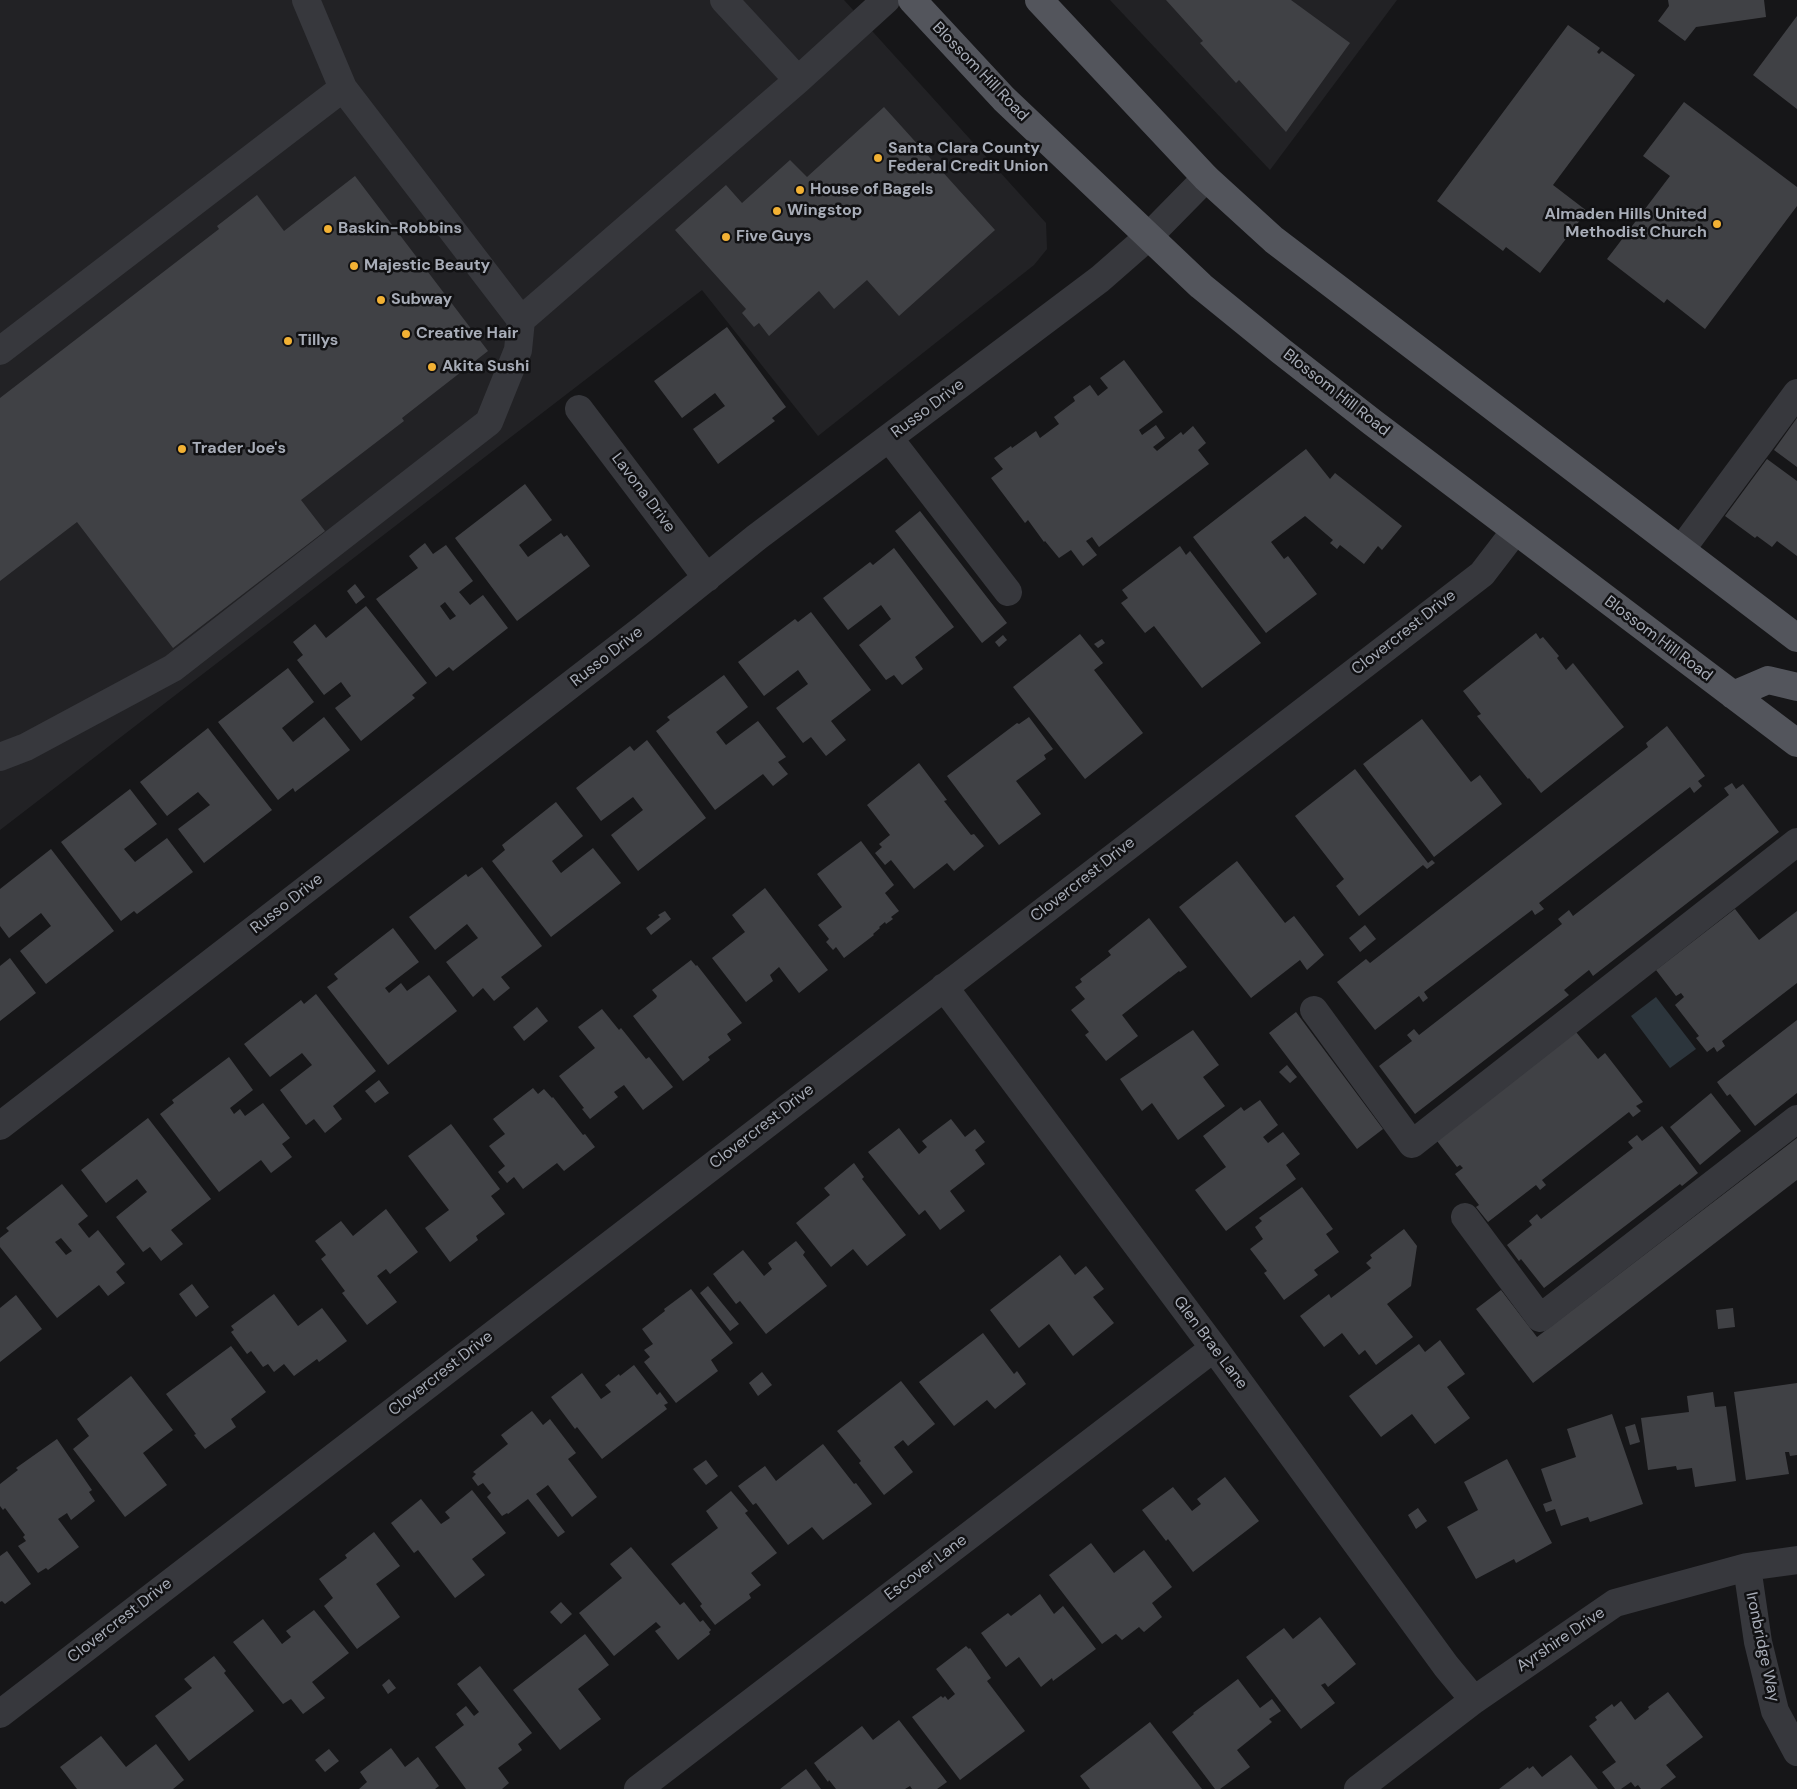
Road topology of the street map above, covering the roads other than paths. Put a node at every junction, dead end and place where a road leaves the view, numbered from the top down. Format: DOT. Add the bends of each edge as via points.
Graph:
graph roads {
  1 [pos="306,0"];
  2 [pos="724,0"];
  3 [pos="886,0"];
  4 [pos="912,0"];
  5 [pos="1039,0"];
  6 [pos="798,80"];
  7 [pos="343,88"];
  8 [pos="1206,178"];
  9 [pos="1148,237"];
  10 [pos="520,320"];
  11 [pos="0,351"];
  12 [pos="1797,394"];
  13 [pos="579,409"];
  14 [pos="889,438"];
  15 [pos="1515,531"];
  16 [pos="1682,550"];
  17 [pos="707,578"];
  18 [pos="1008,592"];
  19 [pos="1797,638"];
  20 [pos="1797,687"];
  21 [pos="1733,695"];
  22 [pos="1797,743"];
  23 [pos="0,757"];
  24 [pos="1797,842"];
  25 [pos="944,987"];
  26 [pos="1314,1010"];
  27 [pos="1797,1119"];
  28 [pos="0,1126"];
  29 [pos="1465,1217"];
  30 [pos="1214,1348"];
  31 [pos="1797,1560"];
  32 [pos="1747,1567"];
  33 [pos="1474,1700"];
  34 [pos="0,1714"];
  35 [pos="1797,1752"];
  36 [pos="638,1789"];
  37 [pos="1358,1789"];
  1 -- 7 [label="street"];
  2 -- 6 [label="street"];
  3 -- 6 [label="street"];
  4 -- 9 [label="main road, Blossom Hill Road" via="1004,99"];
  5 -- 8 [label="main road"];
  6 -- 10 [label="street"];
  7 -- 10 [label="street"];
  7 -- 11 [label="street"];
  8 -- 9 [label="street, Russo Drive"];
  8 -- 16 [label="main road" via="1274,240"];
  9 -- 14 [label="street, Russo Drive" via="1100,279"];
  9 -- 15 [label="main road, Blossom Hill Road" via="1201,286 1281,351"];
  10 -- 23 [label="street" via="518,350 489,422 173,668 26,747"];
  12 -- 16 [label="street"];
  13 -- 17 [label="street, Lavona Drive"];
  14 -- 17 [label="street, Russo Drive"];
  14 -- 18 [label="street"];
  15 -- 21 [label="main road, Blossom Hill Road"];
  15 -- 25 [label="street, Clovercrest Drive" via="1482,574"];
  16 -- 19 [label="main road"];
  17 -- 28 [label="street, Russo Drive"];
  20 -- 21 [label="main road" via="1768,680"];
  21 -- 22 [label="main road, Blossom Hill Road"];
  24 -- 26 [label="street" via="1412,1144"];
  25 -- 30 [label="street, Glen Brae Lane"];
  25 -- 34 [label="street, Clovercrest Drive"];
  27 -- 29 [label="street" via="1540,1318"];
  30 -- 33 [label="street, Glen Brae Lane"];
  30 -- 36 [label="street, Escover Lane"];
  31 -- 32 [label="street, Ayrshire Drive"];
  32 -- 33 [label="street, Ayrshire Drive" via="1615,1603"];
  32 -- 35 [label="street, Ironbridge Way" via="1758,1642 1775,1711"];
  33 -- 37 [label="street, Ayrshire Drive"];
}
